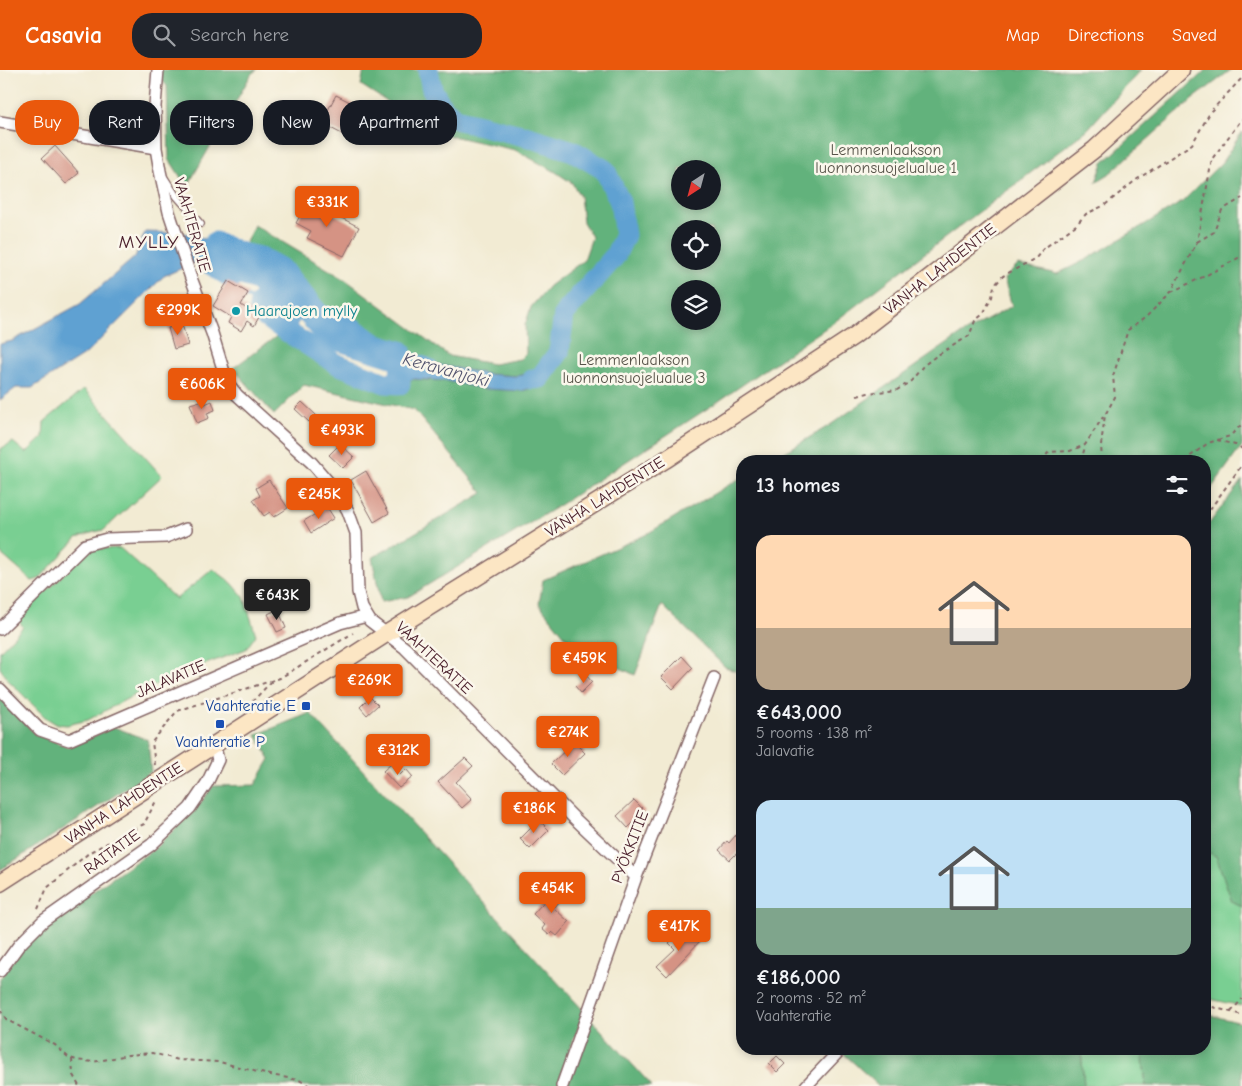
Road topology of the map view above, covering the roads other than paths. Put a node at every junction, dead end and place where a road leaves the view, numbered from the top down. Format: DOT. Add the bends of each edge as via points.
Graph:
graph roads {
  1 [pos="158,70"];
  2 [pos="1181,70"];
  3 [pos="0,122"];
  4 [pos="156,148"];
  5 [pos="160,171"];
  6 [pos="200,224"];
  7 [pos="186,529"];
  8 [pos="376,625"];
  9 [pos="0,629"];
  10 [pos="714,678"];
  11 [pos="0,689"];
  12 [pos="214,744"];
  13 [pos="636,877"];
  14 [pos="0,883"];
  15 [pos="0,971"];
  16 [pos="835,1055"];
  17 [pos="562,1086"];
  18 [pos="806,1086"];
  1 -- 4 [label="street, VAAHTERATIE"];
  2 -- 8 [label="main road, VANHA LAHDENTIE" via="1095,149 854,336 665,460"];
  3 -- 4 [label="street"];
  4 -- 5 [label="street, VAAHTERATIE"];
  5 -- 6 [label="lane"];
  5 -- 8 [label="street, VAAHTERATIE" via="170,212 227,382 312,463 336,491 356,533 358,592 362,608"];
  7 -- 9 [label="street" via="166,537 107,538 85,545"];
  8 -- 11 [label="street, JALAVATIE" via="340,623 70,740 40,730"];
  8 -- 12 [label="main road, VANHA LAHDENTIE"];
  8 -- 13 [label="street, VAAHTERATIE" via="405,648"];
  10 -- 13 [label="street, PYÖKKITIE"];
  12 -- 14 [label="main road, VANHA LAHDENTIE"];
  12 -- 15 [label="street, RAITATIE" via="218,760 208,783 190,808 151,845 43,921 19,945"];
  13 -- 17 [label="street, PYÖKKITIE"];
  16 -- 18 [label="street"];
}
